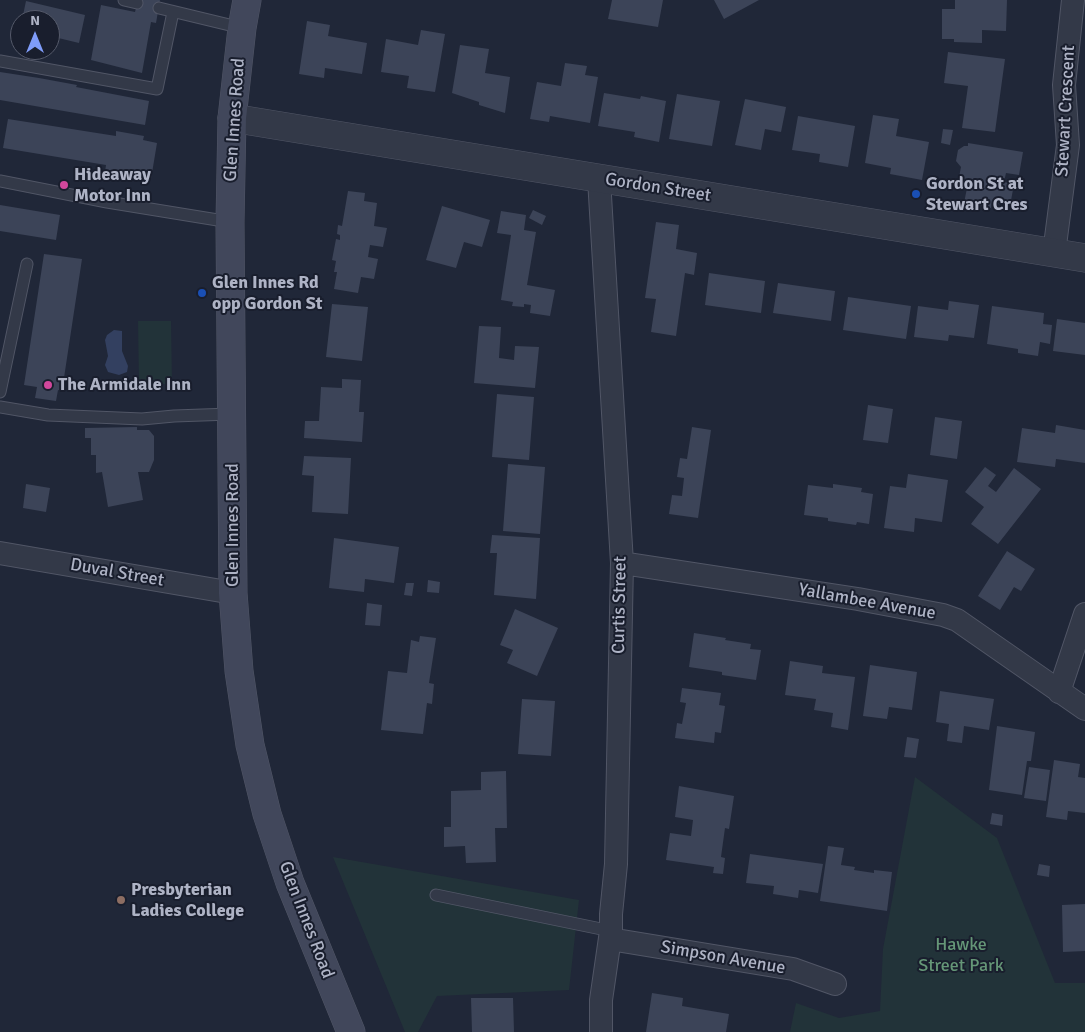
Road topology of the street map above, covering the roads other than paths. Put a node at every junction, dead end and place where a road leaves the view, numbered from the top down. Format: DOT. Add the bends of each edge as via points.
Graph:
graph roads {
  1 [pos="124,0"];
  2 [pos="247,0"];
  3 [pos="1073,0"];
  4 [pos="137,3"];
  5 [pos="159,8"];
  6 [pos="172,12"];
  7 [pos="242,28"];
  8 [pos="0,61"];
  9 [pos="232,118"];
  10 [pos="599,179"];
  11 [pos="0,181"];
  12 [pos="230,222"];
  13 [pos="1054,253"];
  14 [pos="1085,258"];
  15 [pos="27,264"];
  16 [pos="0,392"];
  17 [pos="0,407"];
  18 [pos="231,414"];
  19 [pos="0,553"];
  20 [pos="622,563"];
  21 [pos="233,593"];
  22 [pos="1085,614"];
  23 [pos="1059,692"];
  24 [pos="1085,709"];
  25 [pos="436,896"];
  26 [pos="610,935"];
  27 [pos="835,984"];
  28 [pos="350,1032"];
  29 [pos="601,1032"];
  1 -- 4 [label="lane"];
  2 -- 7 [label="main road, Glen Innes Road"];
  3 -- 13 [label="street, Stewart Crescent" via="1064,85 1068,145"];
  5 -- 6 [label="lane"];
  6 -- 7 [label="lane"];
  6 -- 8 [label="lane" via="157,89"];
  7 -- 9 [label="main road, Glen Innes Road"];
  9 -- 10 [label="street, Gordon Street"];
  9 -- 12 [label="main road, Glen Innes Road"];
  10 -- 13 [label="street, Gordon Street"];
  10 -- 20 [label="street, Curtis Street"];
  11 -- 12 [label="lane"];
  12 -- 18 [label="main road, Glen Innes Road"];
  13 -- 14 [label="street, Gordon Street"];
  15 -- 16 [label="lane"];
  17 -- 18 [label="lane" via="48,415 142,419"];
  18 -- 21 [label="main road, Glen Innes Road"];
  19 -- 21 [label="street, Duval Street"];
  20 -- 23 [label="street, Yallambee Avenue" via="943,615 957,620"];
  20 -- 26 [label="street, Curtis Street" via="616,864"];
  21 -- 28 [label="main road, Glen Innes Road" via="239,671 250,745 267,814 290,882"];
  22 -- 23 [label="street"];
  23 -- 24 [label="street, Yallambee Avenue"];
  25 -- 26 [label="lane"];
  26 -- 27 [label="street, Simpson Avenue" via="793,969"];
  26 -- 29 [label="street, Curtis Street" via="601,1000"];
}
